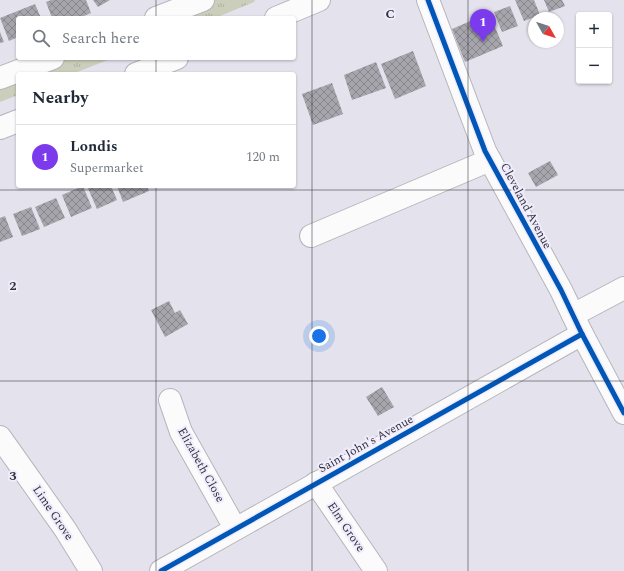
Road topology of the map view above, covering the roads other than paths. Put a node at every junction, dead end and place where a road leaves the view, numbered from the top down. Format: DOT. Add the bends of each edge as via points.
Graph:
graph roads {
  1 [pos="203,0"];
  2 [pos="319,0"];
  3 [pos="428,0"];
  4 [pos="280,11"];
  5 [pos="161,16"];
  6 [pos="48,60"];
  7 [pos="172,60"];
  8 [pos="141,72"];
  9 [pos="0,78"];
  10 [pos="16,122"];
  11 [pos="0,128"];
  12 [pos="490,160"];
  13 [pos="311,236"];
  14 [pos="624,288"];
  15 [pos="577,325"];
  16 [pos="170,400"];
  17 [pos="624,413"];
  18 [pos="0,437"];
  19 [pos="316,483"];
  20 [pos="235,528"];
  21 [pos="91,571"];
  22 [pos="161,571"];
  23 [pos="376,571"];
  1 -- 5 [label="street"];
  2 -- 4 [label="street"];
  3 -- 12 [label="street, Cleveland Avenue"];
  6 -- 9 [label="street"];
  7 -- 8 [label="street"];
  10 -- 11 [label="street"];
  12 -- 13 [label="street"];
  12 -- 15 [label="street, Cleveland Avenue"];
  14 -- 15 [label="street, Saint John's Avenue"];
  15 -- 17 [label="street, Cleveland Avenue"];
  15 -- 19 [label="street, Saint John's Avenue"];
  16 -- 20 [label="street, Elizabeth Close" via="181,432"];
  18 -- 21 [label="street, Lime Grove" via="65,529"];
  19 -- 20 [label="street, Saint John's Avenue"];
  19 -- 23 [label="street, Elm Grove"];
  20 -- 22 [label="street, Saint John's Avenue"];
}
